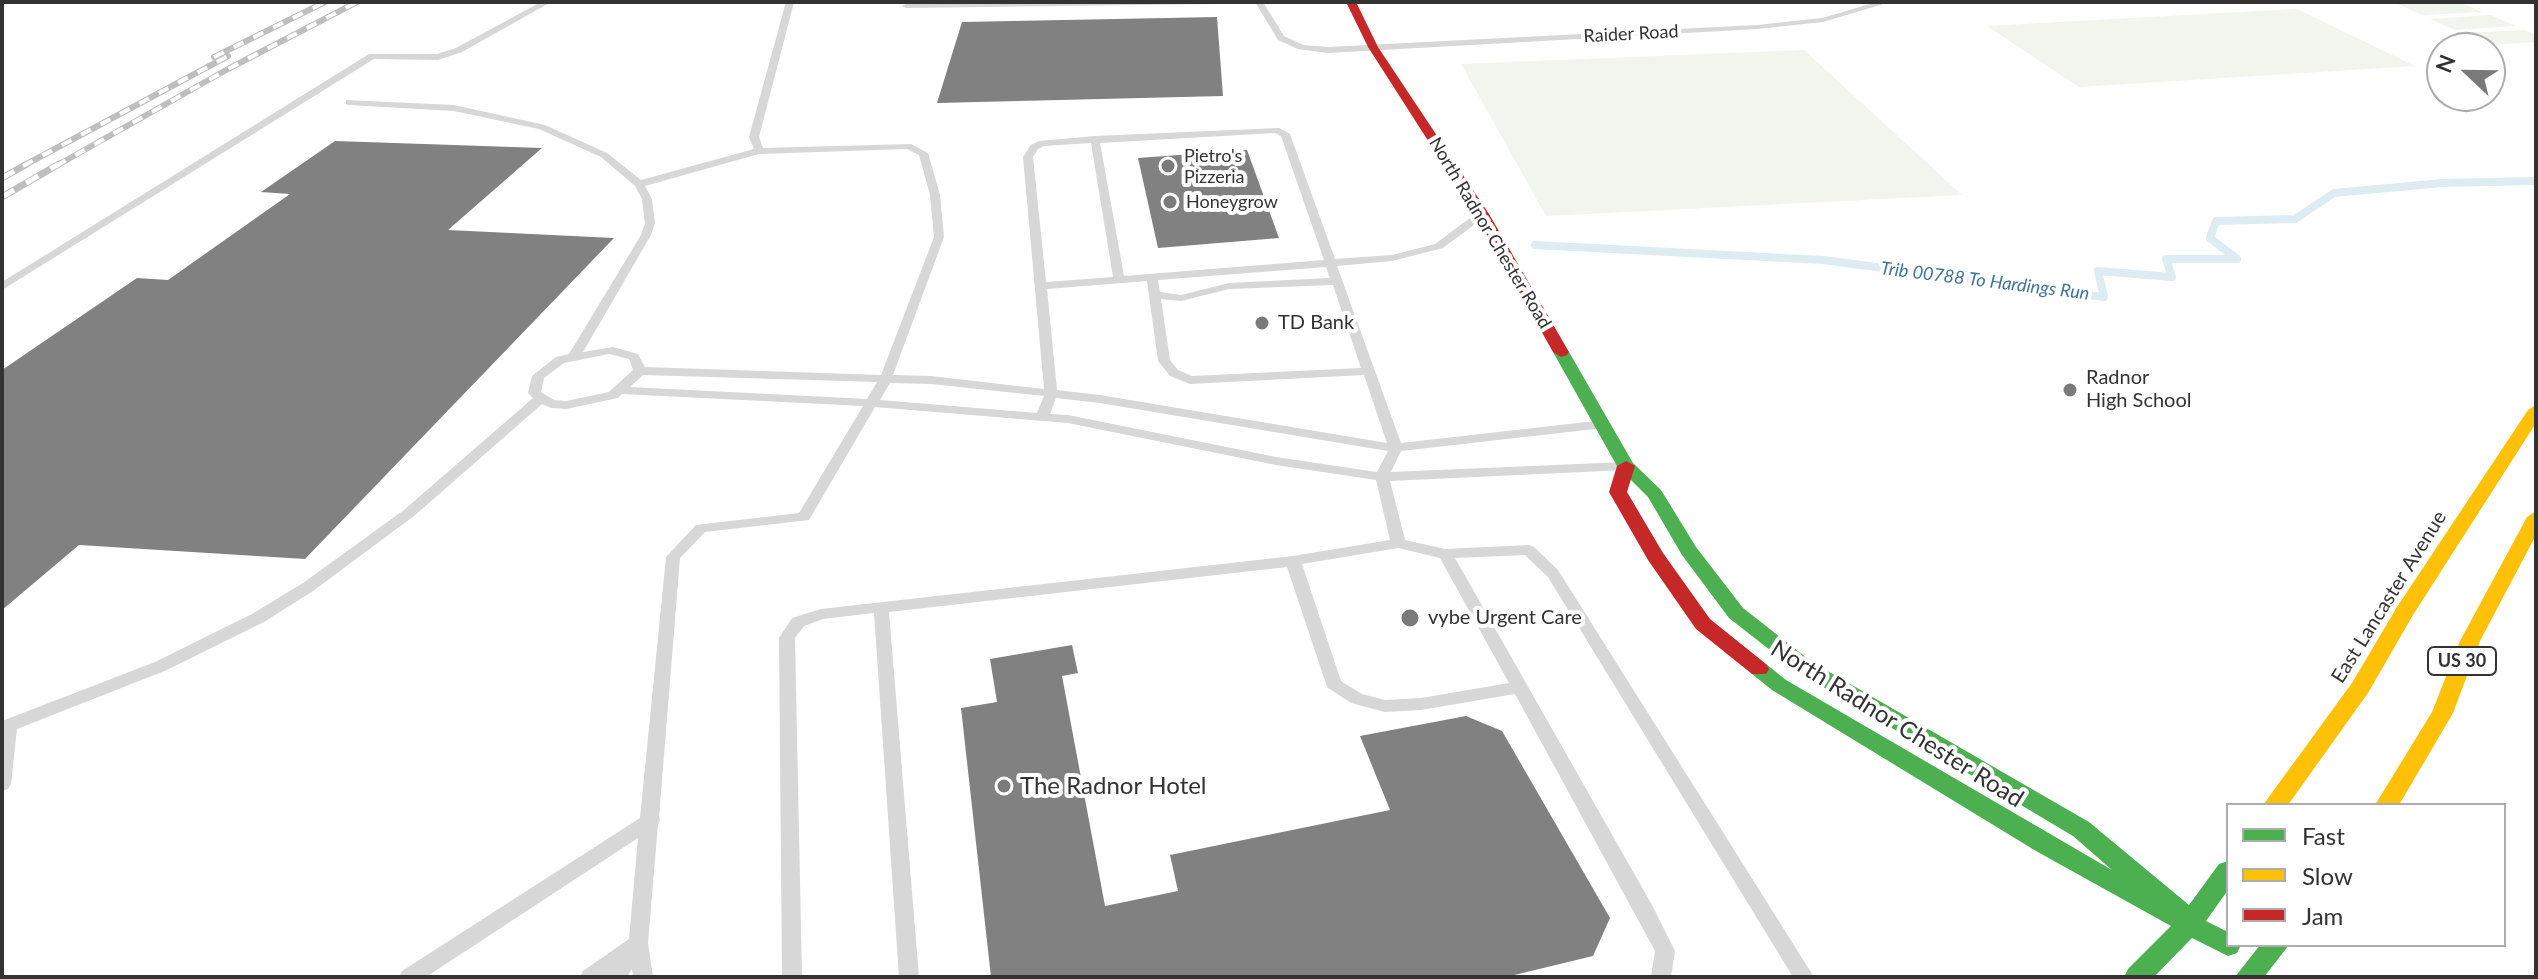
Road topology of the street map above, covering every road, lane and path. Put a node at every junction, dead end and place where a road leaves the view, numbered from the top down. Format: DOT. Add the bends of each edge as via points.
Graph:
graph roads {
  1 [pos="547,2"];
  2 [pos="790,2"];
  3 [pos="1217,2"];
  4 [pos="1259,2"];
  5 [pos="1351,2"];
  6 [pos="1886,2"];
  7 [pos="906,6"];
  8 [pos="1373,47"];
  9 [pos="349,102"];
  10 [pos="1095,139"];
  11 [pos="759,151"];
  12 [pos="639,184"];
  13 [pos="1482,214"];
  14 [pos="1330,263"];
  15 [pos="1152,277"];
  16 [pos="1119,280"];
  17 [pos="1337,281"];
  18 [pos="1041,286"];
  19 [pos="2,287"];
  20 [pos="1155,295"];
  21 [pos="575,355"];
  22 [pos="640,371"];
  23 [pos="1369,371"];
  24 [pos="718,373"];
  25 [pos="803,377"];
  26 [pos="885,380"];
  27 [pos="623,390"];
  28 [pos="702,394"];
  29 [pos="1051,394"];
  30 [pos="540,399"];
  31 [pos="788,400"];
  32 [pos="871,403"];
  33 [pos="2536,410"];
  34 [pos="1042,417"];
  35 [pos="1605,424"];
  36 [pos="1396,448"];
  37 [pos="1626,466"];
  38 [pos="1382,477"];
  39 [pos="2536,517"];
  40 [pos="1398,543"];
  41 [pos="1445,554"];
  42 [pos="1293,561"];
  43 [pos="881,609"];
  44 [pos="1520,687"];
  45 [pos="5,727"];
  46 [pos="2,784"];
  47 [pos="2276,803"];
  48 [pos="2388,803"];
  49 [pos="651,820"];
  50 [pos="2226,874"];
  51 [pos="2191,922"];
  52 [pos="638,943"];
  53 [pos="2226,944"];
  54 [pos="2230,947"];
  55 [pos="2275,947"];
  56 [pos="2260,971"];
  57 [pos="409,977"];
  58 [pos="590,977"];
  59 [pos="616,977"];
  60 [pos="643,977"];
  61 [pos="792,977"];
  62 [pos="909,977"];
  63 [pos="1661,977"];
  64 [pos="1804,977"];
  65 [pos="2137,977"];
  1 -- 19 [label="lane" via="438,57 372,56"];
  2 -- 11 [label="lane" via="754,137"];
  3 -- 7 [label="lane"];
  4 -- 8 [label="lane, Raider Road" via="1281,38 1301,47"];
  5 -- 8 [label="main road, North Radnor Chester Road"];
  6 -- 8 [label="lane, Raider Road" via="1823,20 1757,27"];
  8 -- 13 [label="main road, North Radnor Chester Road"];
  9 -- 12 [label="lane" via="454,108 542,127 604,155"];
  10 -- 14 [label="lane" via="1256,128 1285,134"];
  10 -- 16 [label="lane"];
  10 -- 18 [label="lane" via="1042,143 1028,157"];
  11 -- 12 [label="lane"];
  11 -- 26 [label="lane" via="896,143 923,153 939,237"];
  12 -- 21 [label="lane" via="647,199 646,235"];
  13 -- 14 [label="lane" via="1439,246 1418,253"];
  13 -- 35 [label="main road, North Radnor Chester Road"];
  14 -- 15 [label="lane"];
  14 -- 17 [label="lane"];
  15 -- 16 [label="lane"];
  15 -- 20 [label="lane"];
  16 -- 18 [label="lane"];
  17 -- 20 [label="lane" via="1229,286 1181,298"];
  17 -- 23 [label="lane"];
  18 -- 29 [label="lane"];
  20 -- 23 [label="lane" via="1164,361 1190,380"];
  21 -- 22 [label="lane" via="623,352 634,357"];
  21 -- 30 [label="lane" via="538,376 533,384"];
  22 -- 24 [label="lane"];
  22 -- 27 [label="lane"];
  23 -- 36 [label="lane"];
  24 -- 25 [label="lane"];
  24 -- 28 [label="lane"];
  25 -- 26 [label="lane"];
  25 -- 31 [label="lane"];
  26 -- 29 [label="lane"];
  26 -- 32 [label="lane"];
  27 -- 28 [label="lane"];
  27 -- 30 [label="lane" via="584,404"];
  28 -- 31 [label="lane"];
  29 -- 34 [label="lane"];
  29 -- 36 [label="lane"];
  30 -- 45 [label="lane" via="409,513 258,618 174,660"];
  31 -- 32 [label="lane"];
  32 -- 34 [label="lane"];
  32 -- 49 [label="lane" via="804,517 701,528 673,557"];
  33 -- 47 [label="main road, East Lancaster Avenue" via="2360,688"];
  34 -- 38 [label="lane"];
  35 -- 36 [label="lane"];
  35 -- 37 [label="main road, North Radnor Chester Road"];
  36 -- 38 [label="lane"];
  37 -- 38 [label="lane"];
  37 -- 51 [label="main road, North Radnor Chester Road" via="1655,494 1736,613 1805,667 2081,829"];
  37 -- 51 [label="main road, North Radnor Chester Road" via="1618,492 1703,624 1779,685 1835,720 2044,844"];
  38 -- 40 [label="lane"];
  39 -- 48 [label="main road, US 30" via="2470,641 2442,713"];
  40 -- 41 [label="lane"];
  40 -- 42 [label="lane"];
  41 -- 44 [label="lane"];
  41 -- 64 [label="lane" via="1529,550 1553,574"];
  42 -- 43 [label="lane"];
  42 -- 44 [label="lane" via="1334,684 1357,699 1385,706 1421,704"];
  43 -- 61 [label="lane" via="821,614 798,622 787,638"];
  43 -- 62 [label="lane"];
  44 -- 63 [label="lane" via="1665,951"];
  45 -- 46 [label="lane"];
  49 -- 52 [label="lane"];
  49 -- 57 [label="lane"];
  50 -- 51 [label="main road"];
  51 -- 53 [label="main road, North Radnor Chester Road"];
  51 -- 65 [label="main road"];
  52 -- 58 [label="lane"];
  52 -- 59 [label="lane"];
  52 -- 60 [label="lane"];
  54 -- 56 [label="main road, North Radnor Chester Road"];
  55 -- 56 [label="main road"];
}
